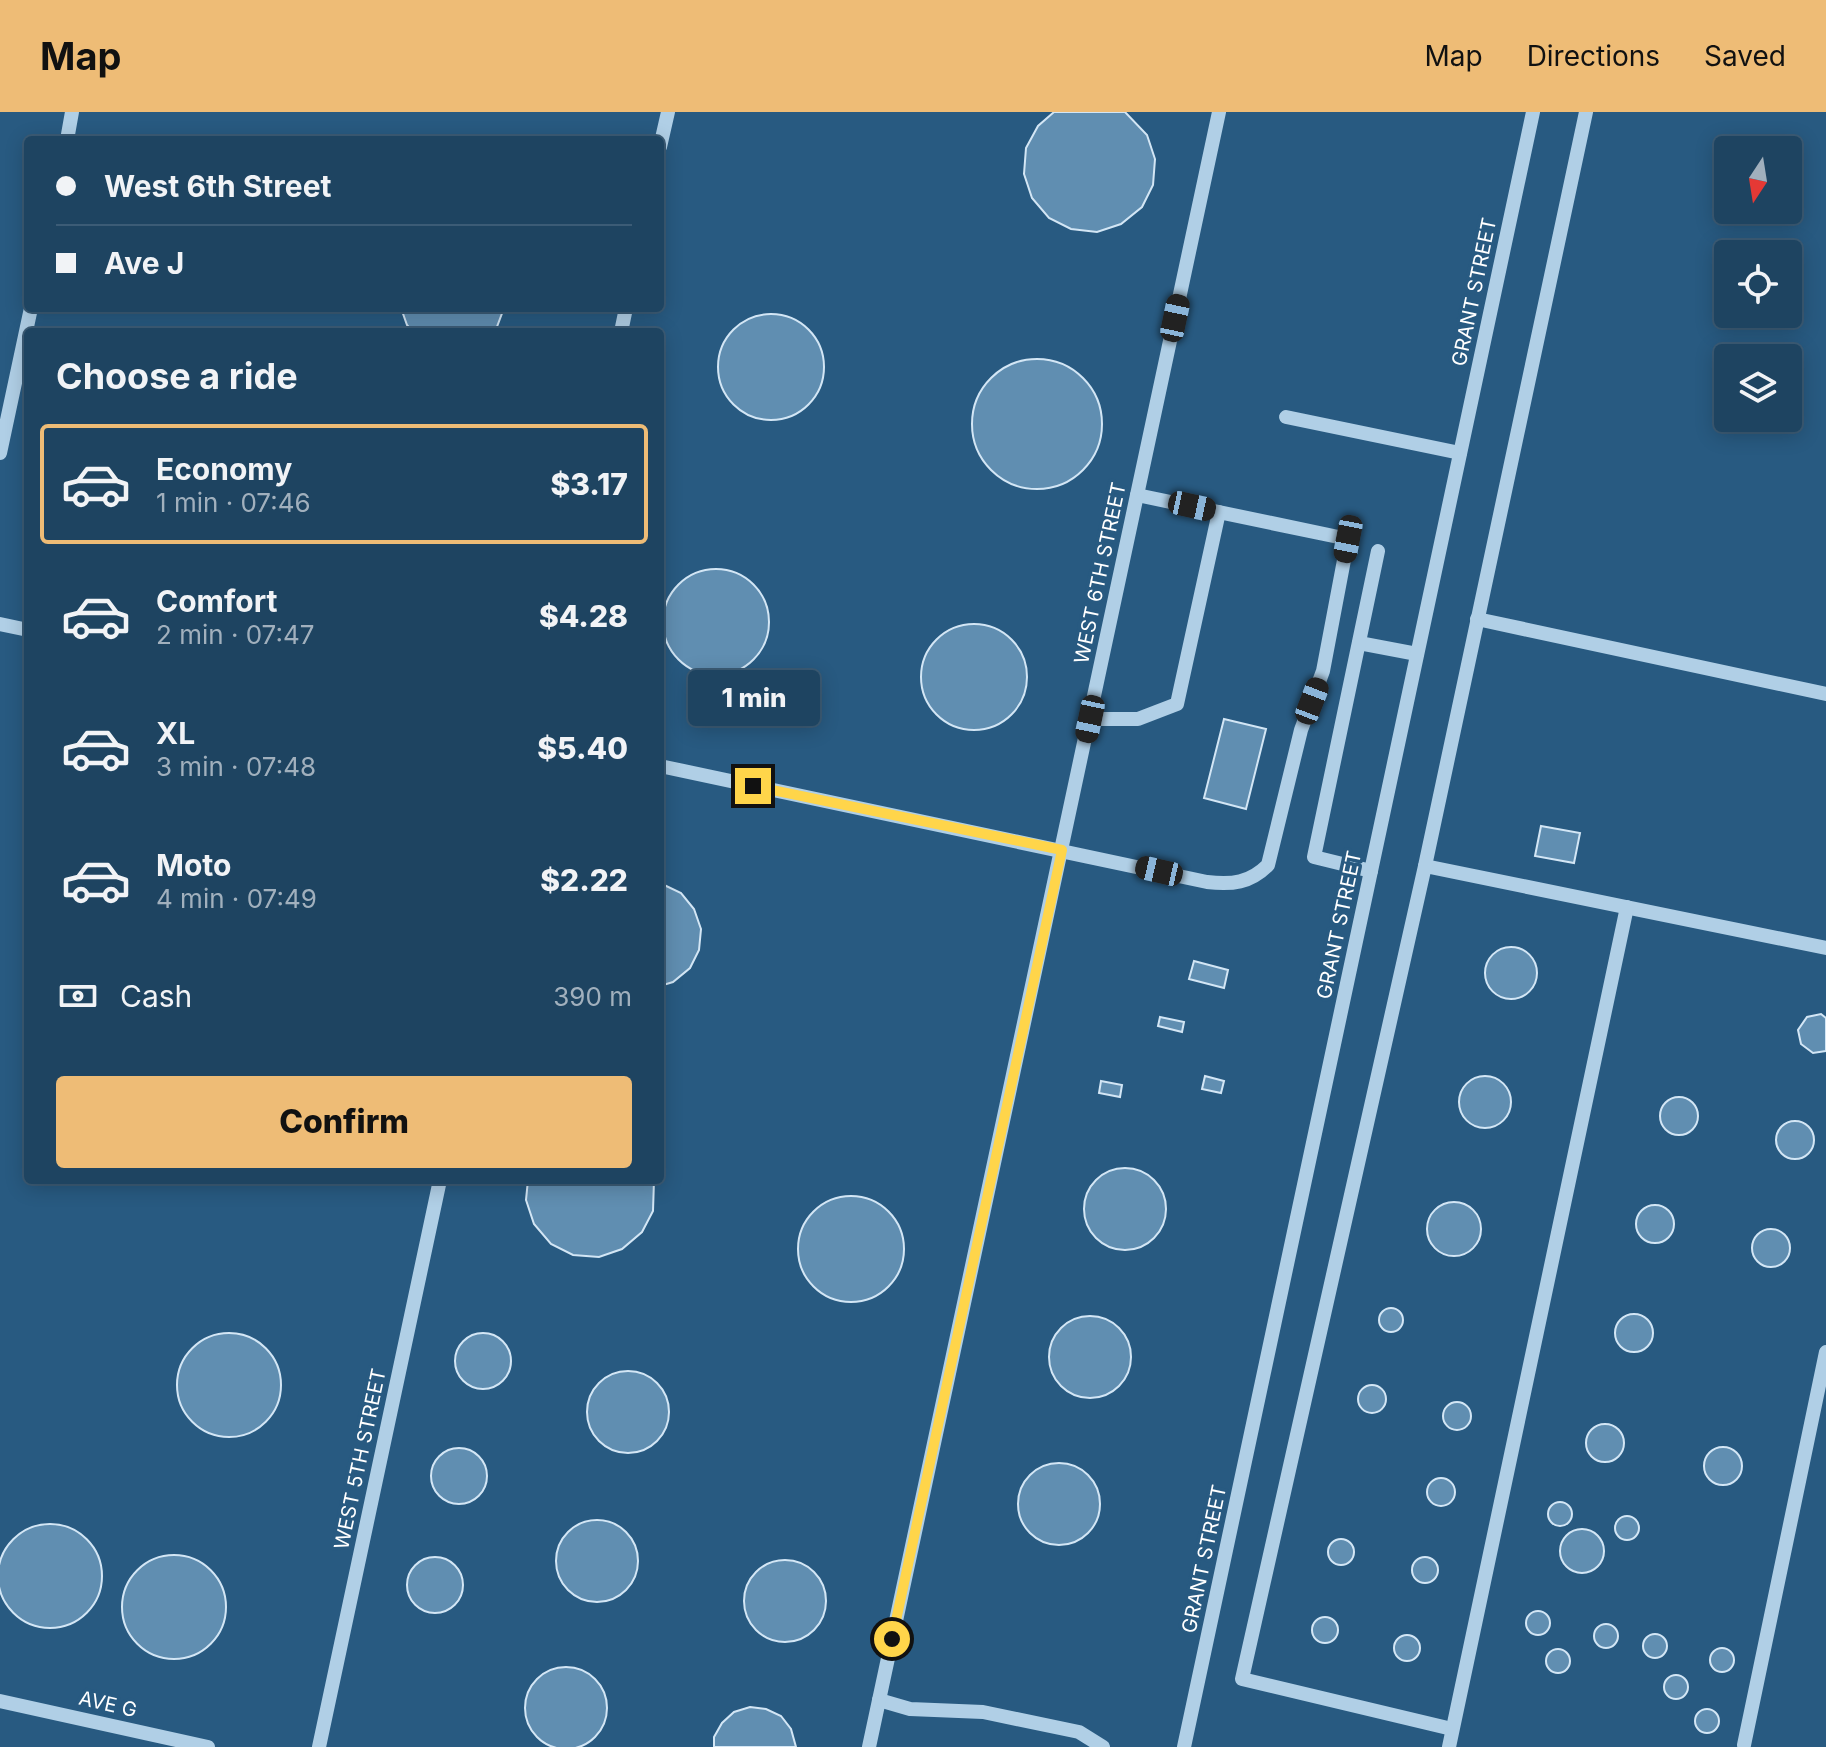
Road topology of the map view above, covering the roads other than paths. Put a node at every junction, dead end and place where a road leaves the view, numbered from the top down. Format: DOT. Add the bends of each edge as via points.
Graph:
graph roads {
  1 [pos="72,112"];
  2 [pos="668,112"];
  3 [pos="1219,112"];
  4 [pos="1533,112"];
  5 [pos="1586,112"];
  6 [pos="68,136"];
  7 [pos="663,136"];
  8 [pos="24,341"];
  9 [pos="1286,417"];
  10 [pos="0,453"];
  11 [pos="1460,453"];
  12 [pos="1137,495"];
  13 [pos="1219,512"];
  14 [pos="1378,551"];
  15 [pos="1477,619"];
  16 [pos="0,624"];
  17 [pos="24,629"];
  18 [pos="1359,643"];
  19 [pos="1417,654"];
  20 [pos="1826,694"];
  21 [pos="1090,719"];
  22 [pos="664,767"];
  23 [pos="1062,850"];
  24 [pos="1425,866"];
  25 [pos="1371,871"];
  26 [pos="1627,907"];
  27 [pos="1826,948"];
  28 [pos="439,1184"];
  29 [pos="1826,1352"];
  30 [pos="879,1700"];
  31 [pos="0,1701"];
  32 [pos="1452,1729"];
  33 [pos="1744,1745"];
  34 [pos="208,1747"];
  35 [pos="319,1747"];
  36 [pos="869,1747"];
  37 [pos="1103,1747"];
  38 [pos="1184,1747"];
  39 [pos="1449,1747"];
  1 -- 6 [label="street"];
  2 -- 7 [label="street"];
  3 -- 12 [label="street, WEST 6TH STREET"];
  4 -- 11 [label="street, GRANT STREET"];
  5 -- 15 [label="street"];
  8 -- 10 [label="street"];
  9 -- 11 [label="street"];
  11 -- 19 [label="street, GRANT STREET"];
  12 -- 13 [label="street"];
  12 -- 21 [label="street, WEST 6TH STREET"];
  13 -- 21 [label="street" via="1177,704 1138,719"];
  13 -- 23 [label="street" via="1348,539 1323,671 1301,730 1268,865 1257,876 1227,884"];
  14 -- 18 [label="street"];
  15 -- 20 [label="street"];
  15 -- 24 [label="street"];
  16 -- 17 [label="street"];
  18 -- 19 [label="street"];
  18 -- 25 [label="street" via="1314,857"];
  19 -- 25 [label="street, GRANT STREET"];
  21 -- 23 [label="street, WEST 6TH STREET"];
  22 -- 23 [label="street"];
  23 -- 30 [label="street, WEST 6TH STREET"];
  24 -- 26 [label="street"];
  24 -- 32 [label="street" via="1242,1679"];
  25 -- 38 [label="street, GRANT STREET"];
  26 -- 27 [label="street"];
  26 -- 32 [label="street"];
  28 -- 35 [label="street, WEST 5TH STREET"];
  29 -- 33 [label="street"];
  30 -- 36 [label="street, WEST 6TH STREET"];
  30 -- 37 [label="street" via="910,1709 983,1712 1024,1720 1079,1732"];
  31 -- 34 [label="street, AVE G"];
  32 -- 39 [label="street"];
}
